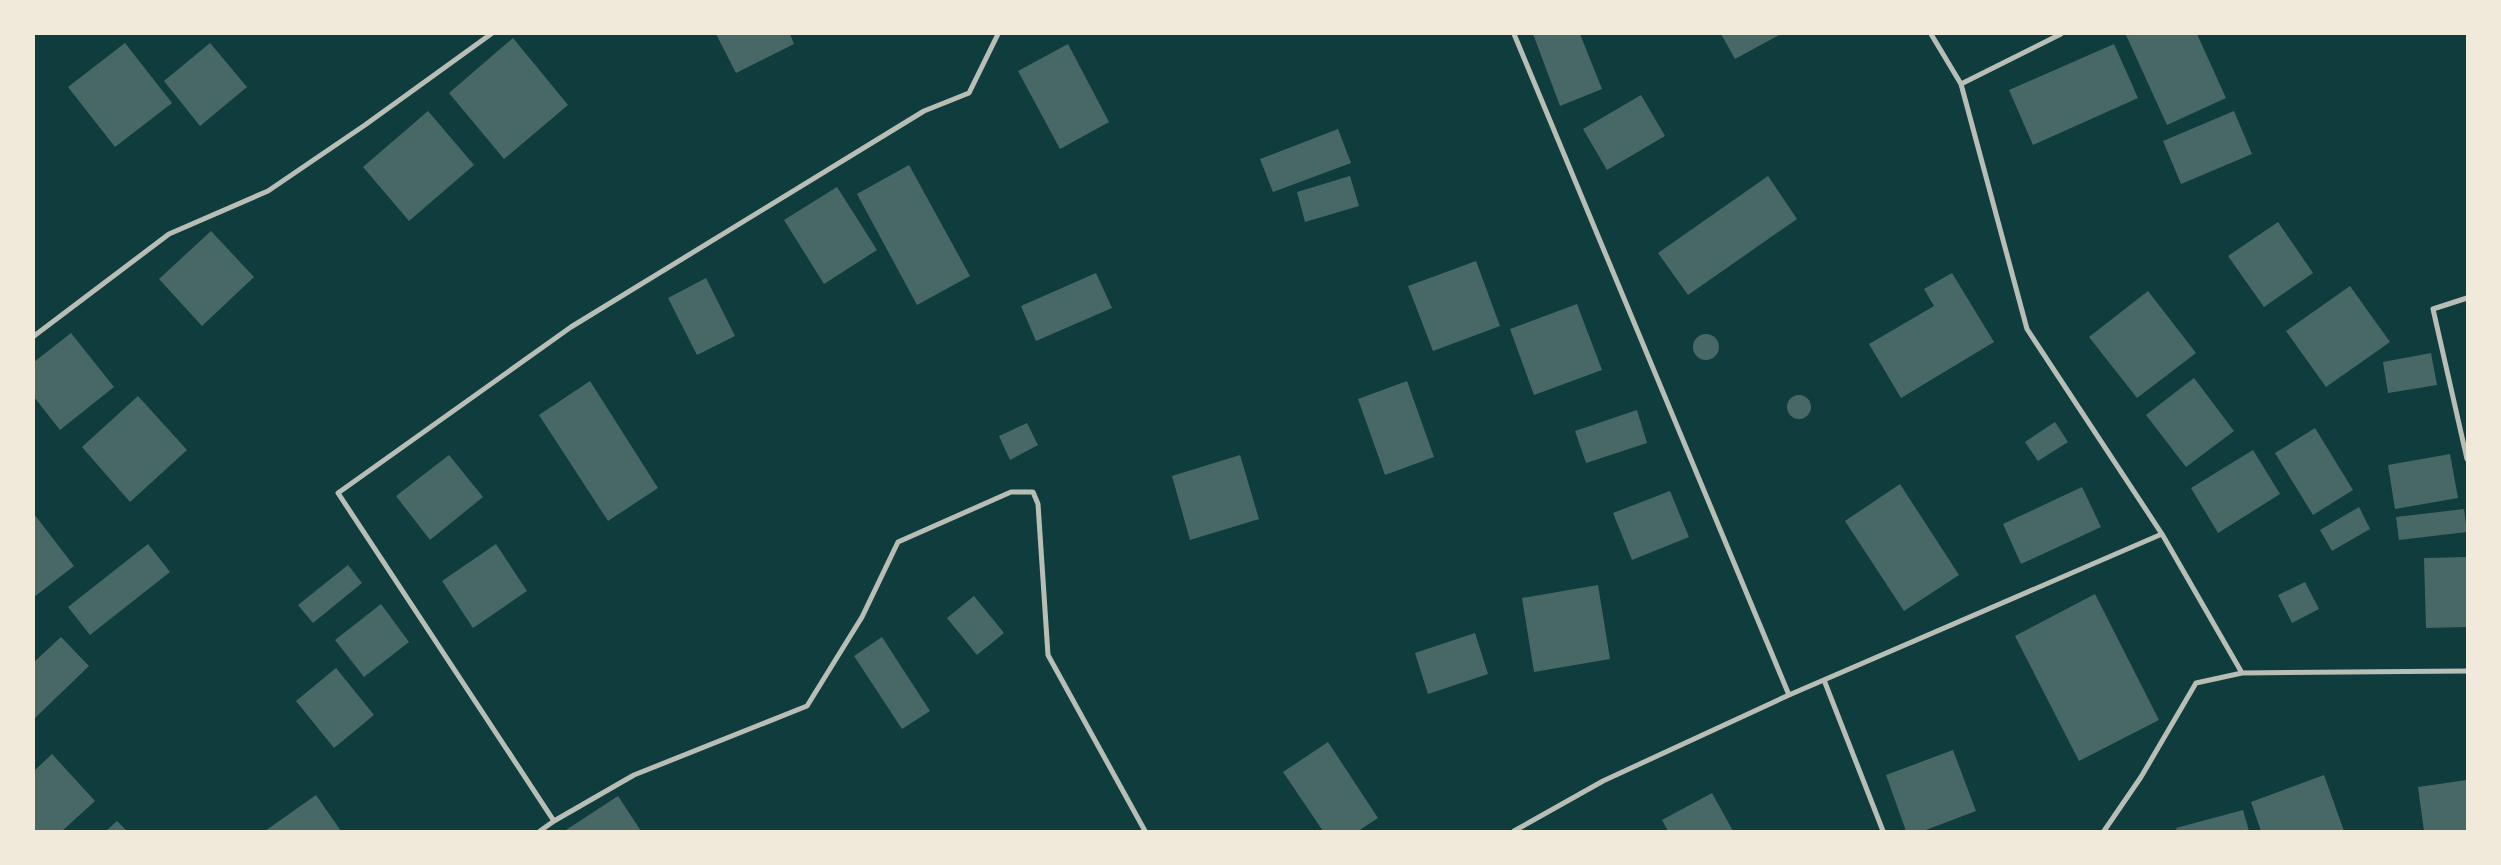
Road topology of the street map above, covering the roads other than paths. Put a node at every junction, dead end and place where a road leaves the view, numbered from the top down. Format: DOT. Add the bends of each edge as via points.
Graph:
graph roads {
  1 [pos="491,34"];
  2 [pos="998,34"];
  3 [pos="1514,34"];
  4 [pos="1932,34"];
  5 [pos="2061,34"];
  6 [pos="1961,84"];
  7 [pos="2467,298"];
  8 [pos="34,336"];
  9 [pos="2467,459"];
  10 [pos="2162,534"];
  11 [pos="2467,671"];
  12 [pos="2242,673"];
  13 [pos="1824,680"];
  14 [pos="1789,695"];
  15 [pos="554,821"];
  16 [pos="540,831"];
  17 [pos="1145,831"];
  18 [pos="1514,831"];
  19 [pos="1883,831"];
  20 [pos="2104,831"];
  1 -- 8 [label="street" via="268,191 169,234"];
  2 -- 15 [label="street" via="968,93 924,111 571,327 338,493"];
  3 -- 14 [label="street"];
  4 -- 6 [label="street"];
  5 -- 6 [label="street"];
  6 -- 10 [label="street" via="2027,328"];
  7 -- 9 [label="street" via="2434,309"];
  10 -- 12 [label="street"];
  10 -- 13 [label="street"];
  11 -- 12 [label="street"];
  12 -- 20 [label="street" via="2196,683 2141,777"];
  13 -- 14 [label="street"];
  13 -- 19 [label="street"];
  14 -- 18 [label="street" via="1604,781"];
  15 -- 16 [label="street"];
  15 -- 17 [label="street" via="634,775 807,706 862,617 898,542 1011,492 1033,492 1038,504 1048,655"];
}
